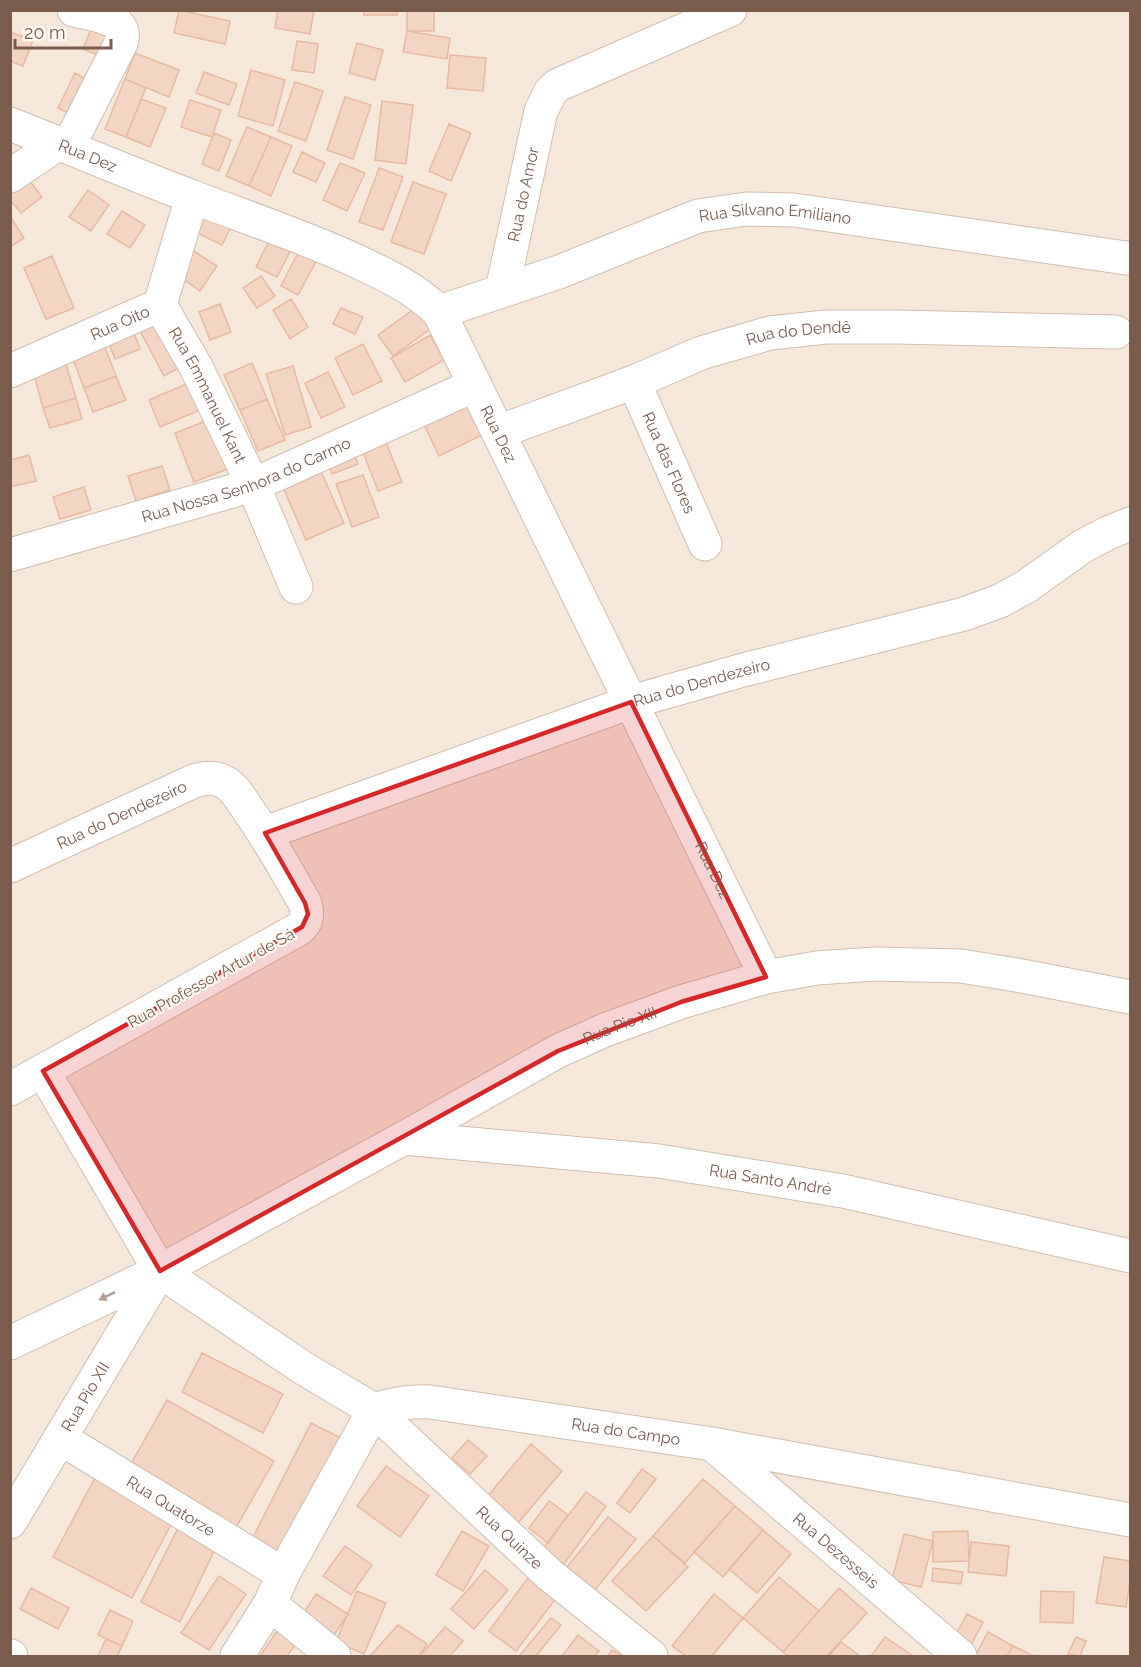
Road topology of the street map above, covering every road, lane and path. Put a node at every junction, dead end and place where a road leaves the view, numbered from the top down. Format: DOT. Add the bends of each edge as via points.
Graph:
graph roads {
  1 [pos="74,10"];
  2 [pos="730,10"];
  3 [pos="10,124"];
  4 [pos="63,145"];
  5 [pos="10,176"];
  6 [pos="192,197"];
  7 [pos="1126,258"];
  8 [pos="502,290"];
  9 [pos="160,305"];
  10 [pos="439,312"];
  11 [pos="1116,332"];
  12 [pos="10,371"];
  13 [pos="634,382"];
  14 [pos="475,385"];
  15 [pos="498,432"];
  16 [pos="254,485"];
  17 [pos="1131,524"];
  18 [pos="705,544"];
  19 [pos="10,555"];
  20 [pos="296,586"];
  21 [pos="632,702"];
  22 [pos="233,788"];
  23 [pos="265,833"];
  24 [pos="10,866"];
  25 [pos="766,977"];
  26 [pos="1131,997"];
  27 [pos="43,1071"];
  28 [pos="10,1089"];
  29 [pos="404,1138"];
  30 [pos="1131,1256"];
  31 [pos="160,1271"];
  32 [pos="10,1343"];
  33 [pos="374,1410"];
  34 [pos="60,1437"];
  35 [pos="712,1444"];
  36 [pos="1131,1520"];
  37 [pos="10,1522"];
  38 [pos="283,1574"];
  39 [pos="270,1604"];
  40 [pos="237,1656"];
  41 [pos="334,1656"];
  42 [pos="651,1656"];
  43 [pos="960,1656"];
  1 -- 4 [label="street" via="114,21 123,32 122,43"];
  2 -- 8 [label="street, Rua do Amor" via="551,91 541,111"];
  3 -- 4 [label="street, Rua Dez"];
  4 -- 5 [label="street"];
  4 -- 6 [label="street, Rua Dez"];
  6 -- 9 [label="street, Rua Oito"];
  6 -- 10 [label="street, Rua Dez" via="371,267 418,293"];
  7 -- 8 [label="street, Rua Silvano Emiliano" via="795,210 746,209 698,216 559,272"];
  8 -- 10 [label="street, Rua Silvano Emiliano"];
  9 -- 12 [label="street, Rua Oito"];
  9 -- 16 [label="street, Rua Emmanuel Kant" via="196,367"];
  10 -- 14 [label="street, Rua Dez"];
  11 -- 13 [label="street, Rua do Dendê" via="826,327 770,333 701,353"];
  13 -- 15 [label="street, Rua do Dendê"];
  13 -- 18 [label="street, Rua das Flores"];
  14 -- 15 [label="street, Rua Dez"];
  14 -- 16 [label="street, Rua Nossa Senhora do Carmo"];
  15 -- 21 [label="street, Rua Dez"];
  16 -- 19 [label="street, Rua Nossa Senhora do Carmo"];
  16 -- 20 [label="street, Rua Emmanuel Kant"];
  17 -- 21 [label="street, Rua do Dendezeiro" via="1083,546 1000,601"];
  21 -- 23 [label="street, Rua do Dendezeiro"];
  21 -- 25 [label="street, Rua Dez"];
  22 -- 23 [label="street, Rua Professor Artur de Sá"];
  22 -- 24 [label="street, Rua do Dendezeiro" via="216,779 194,780"];
  23 -- 27 [label="street, Rua Professor Artur de Sá" via="305,903 308,914 302,927"];
  25 -- 26 [label="street, Rua Pio XII" via="875,964 961,966"];
  25 -- 29 [label="street, Rua Pio XII" via="605,1030 558,1051"];
  27 -- 28 [label="street, Rua Professor Artur de Sá"];
  27 -- 31 [label="street"];
  29 -- 30 [label="street, Rua Santo André" via="670,1162 843,1191"];
  29 -- 31 [label="street, Rua Pio XII"];
  31 -- 32 [label="street, Rua Pio XII, one-way"];
  31 -- 33 [label="street" via="303,1368"];
  31 -- 34 [label="street, Rua Pio XII"];
  33 -- 35 [label="street, Rua do Campo" via="407,1401 430,1402"];
  33 -- 38 [label="street"];
  33 -- 42 [label="street, Rua Quinze" via="550,1575"];
  34 -- 37 [label="street, Rua Pio XII"];
  34 -- 38 [label="street, Rua Quatorze"];
  35 -- 36 [label="street, Rua do Campo"];
  35 -- 43 [label="street, Rua Dezesseis"];
  38 -- 39 [label="street"];
  39 -- 40 [label="street"];
  39 -- 41 [label="street"];
}
